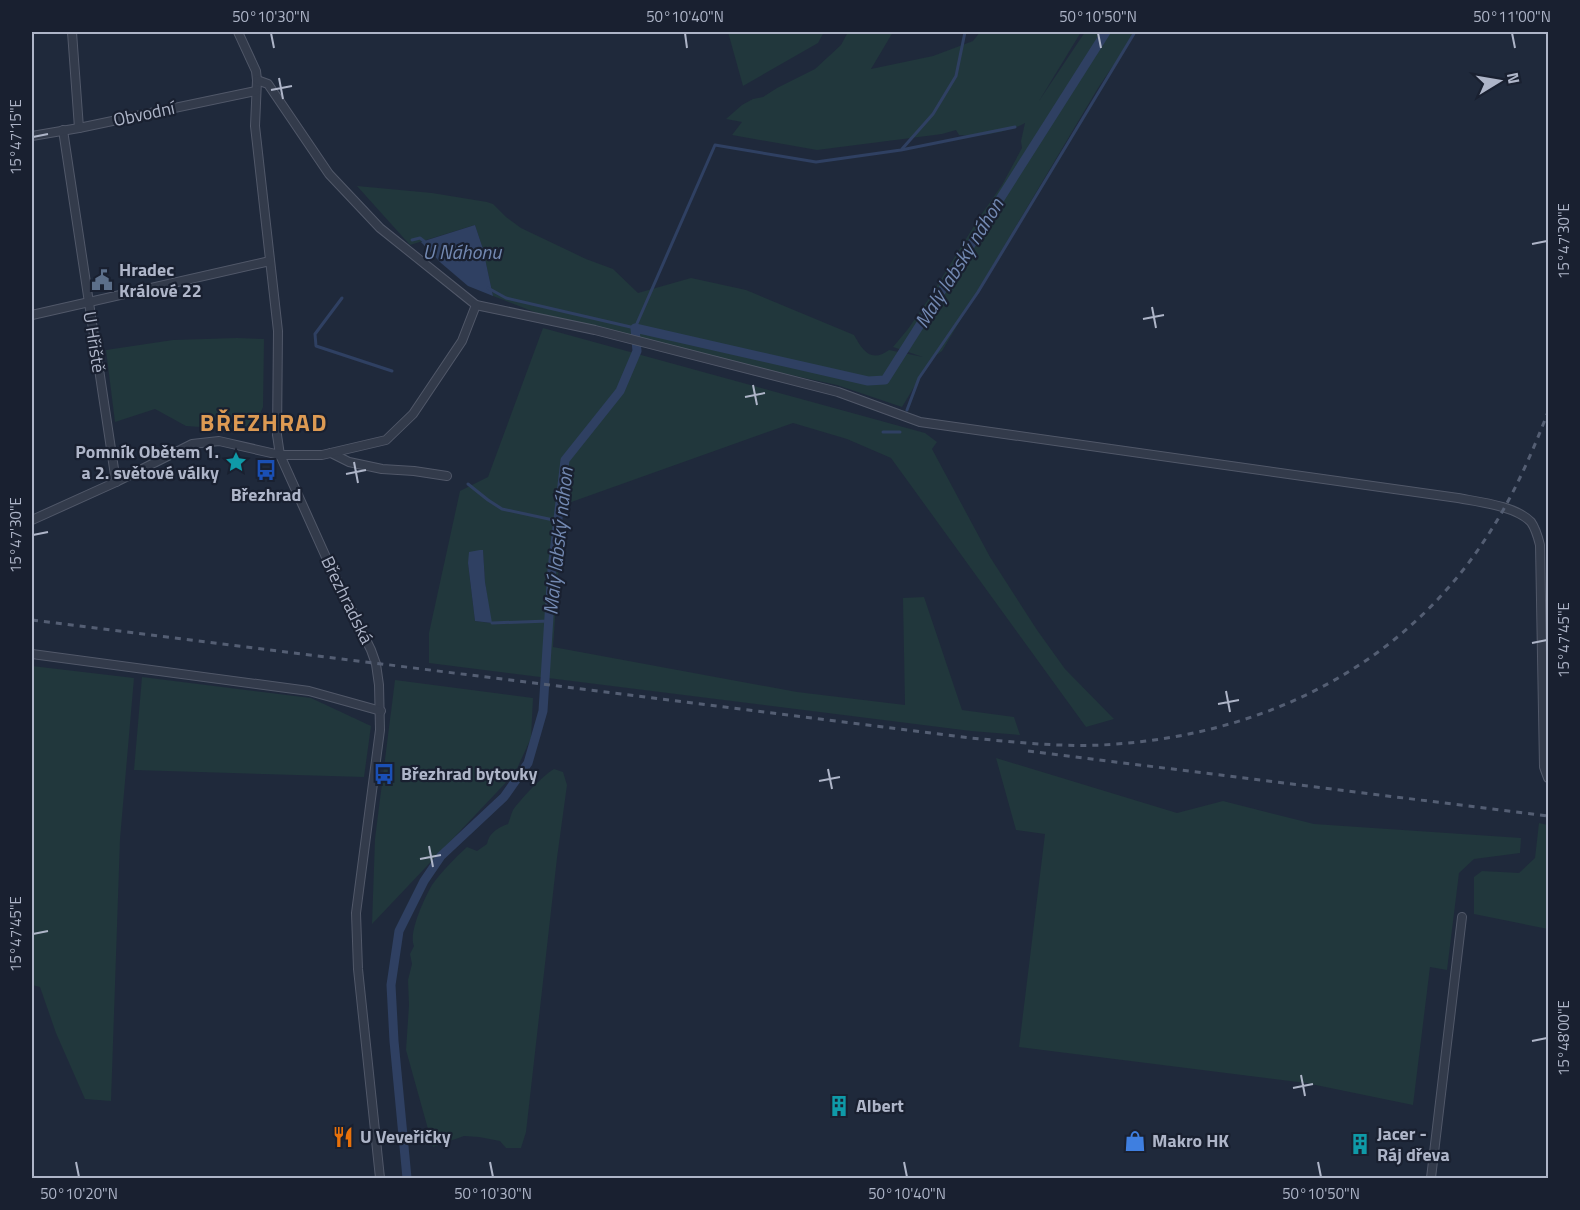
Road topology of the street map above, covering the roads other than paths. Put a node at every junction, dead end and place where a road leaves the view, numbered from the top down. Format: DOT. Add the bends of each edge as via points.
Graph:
graph roads {
  1 [pos="72,32"];
  2 [pos="238,32"];
  3 [pos="257,80"];
  4 [pos="256,91"];
  5 [pos="79,128"];
  6 [pos="63,130"];
  7 [pos="32,136"];
  8 [pos="270,261"];
  9 [pos="88,301"];
  10 [pos="476,305"];
  11 [pos="32,315"];
  12 [pos="331,453"];
  13 [pos="279,455"];
  14 [pos="447,476"];
  15 [pos="116,482"];
  16 [pos="32,520"];
  17 [pos="32,654"];
  18 [pos="381,711"];
  19 [pos="1548,778"];
  20 [pos="1462,917"];
  21 [pos="380,1179"];
  22 [pos="1431,1179"];
  1 -- 5 [label="street"];
  2 -- 3 [label="street, Březhradská"];
  3 -- 4 [label="street, Březhradská"];
  3 -- 10 [label="street" via="268,84 329,174 380,228"];
  4 -- 5 [label="street, Obvodní"];
  4 -- 8 [label="street, Březhradská" via="255,126"];
  5 -- 6 [label="street, Obvodní"];
  6 -- 7 [label="street, Obvodní"];
  6 -- 9 [label="street, U Hřiště"];
  8 -- 9 [label="street"];
  8 -- 13 [label="street, Březhradská" via="278,331"];
  9 -- 11 [label="street"];
  9 -- 15 [label="street, U Hřiště"];
  10 -- 12 [label="street" via="462,341 413,414 386,440"];
  10 -- 19 [label="street" via="595,330 838,392 921,422 1458,498 1521,515 1533,524 1540,544 1544,767"];
  12 -- 13 [label="street"];
  12 -- 14 [label="street" via="349,462 382,469"];
  13 -- 15 [label="street" via="219,441 204,442 192,444"];
  13 -- 18 [label="street, Březhradská" via="371,650"];
  15 -- 16 [label="street"];
  17 -- 18 [label="street" via="300,690"];
  18 -- 21 [label="street, Březhradská" via="356,913 358,969"];
  20 -- 22 [label="street"];
}
